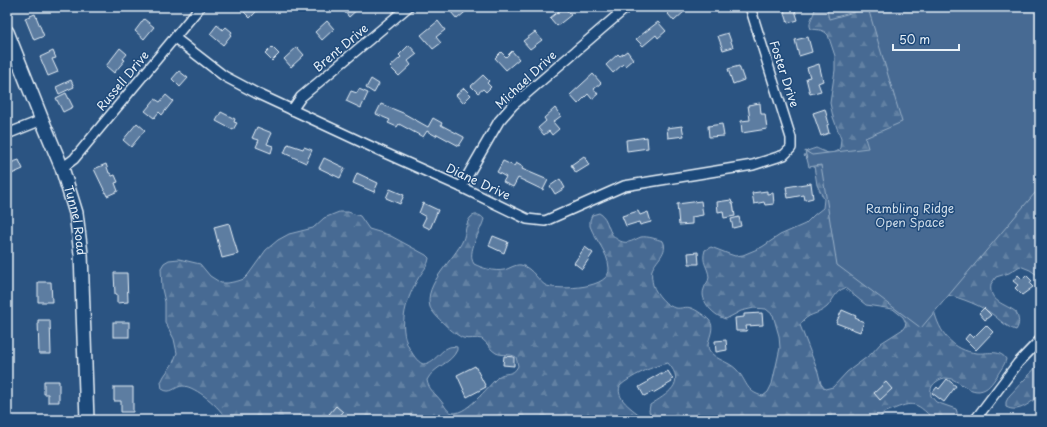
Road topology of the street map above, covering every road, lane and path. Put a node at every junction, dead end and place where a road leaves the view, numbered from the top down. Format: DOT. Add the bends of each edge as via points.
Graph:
graph roads {
  1 [pos="200,7"];
  2 [pos="408,7"];
  3 [pos="626,7"];
  4 [pos="750,7"];
  5 [pos="7,32"];
  6 [pos="175,38"];
  7 [pos="292,110"];
  8 [pos="42,120"];
  9 [pos="7,134"];
  10 [pos="791,148"];
  11 [pos="62,168"];
  12 [pos="461,187"];
  13 [pos="1040,340"];
  14 [pos="87,420"];
  15 [pos="975,420"];
  1 -- 6 [label="street, Russell Drive"];
  2 -- 7 [label="street, Brent Drive" via="301,97"];
  3 -- 12 [label="street, Michael Drive" via="513,105 499,121"];
  4 -- 10 [label="street, Foster Drive" via="792,138"];
  5 -- 8 [label="main road, Tunnel Road"];
  6 -- 7 [label="street, Diane Drive" via="224,76"];
  6 -- 11 [label="street, Russell Drive" via="74,159"];
  7 -- 12 [label="street, Diane Drive"];
  8 -- 9 [label="street"];
  8 -- 11 [label="main road, Tunnel Road"];
  10 -- 12 [label="street, Diane Drive" via="784,155 754,165 624,186 545,221 527,219"];
  11 -- 14 [label="main road, Tunnel Road" via="76,213 81,254"];
  13 -- 15 [label="street" via="1018,363"];
}
